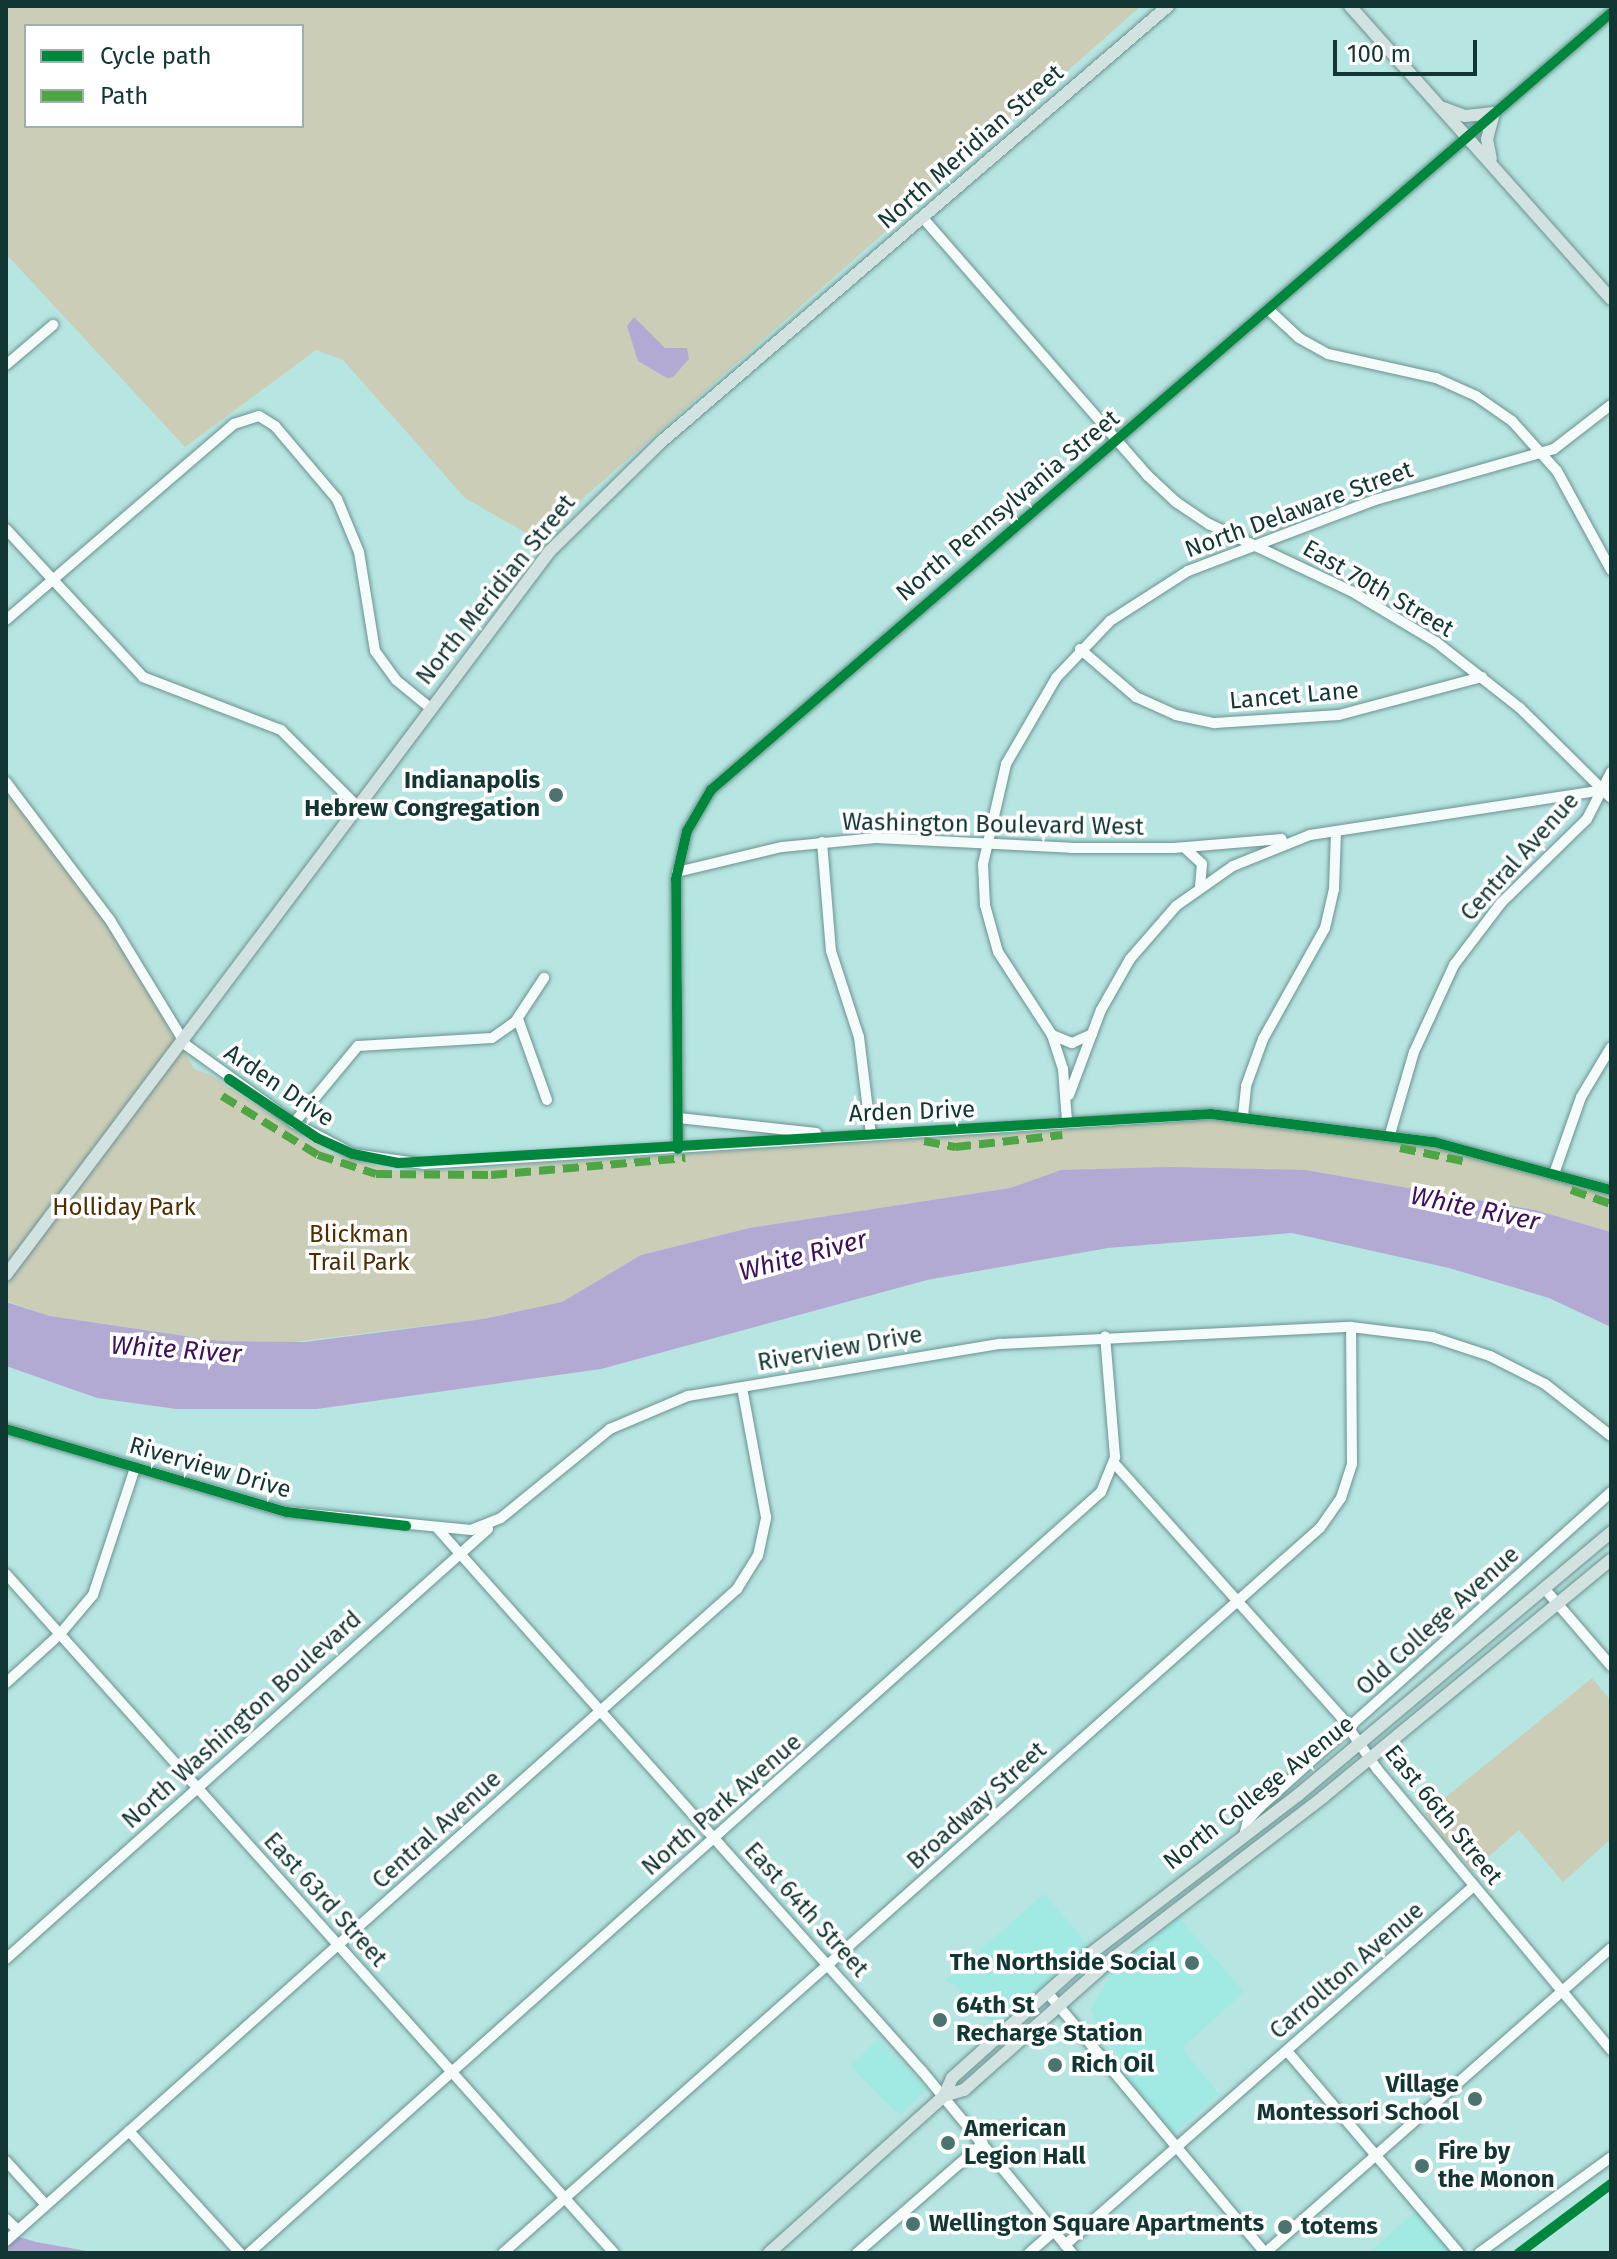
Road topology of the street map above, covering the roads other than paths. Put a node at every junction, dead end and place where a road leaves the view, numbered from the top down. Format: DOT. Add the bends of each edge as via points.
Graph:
graph roads {
  1 [pos="1168,6"];
  2 [pos="1350,6"];
  3 [pos="1611,13"];
  4 [pos="1440,106"];
  5 [pos="1494,113"];
  6 [pos="1467,137"];
  7 [pos="1495,168"];
  8 [pos="923,218"];
  9 [pos="1611,299"];
  10 [pos="1269,310"];
  11 [pos="53,325"];
  12 [pos="6,365"];
  13 [pos="1611,405"];
  14 [pos="1117,439"];
  15 [pos="1542,452"];
  16 [pos="6,529"];
  17 [pos="1252,544"];
  18 [pos="1611,570"];
  19 [pos="53,580"];
  20 [pos="6,620"];
  21 [pos="1080,649"];
  22 [pos="1482,677"];
  23 [pos="429,707"];
  24 [pos="1611,772"];
  25 [pos="6,782"];
  26 [pos="1608,792"];
  27 [pos="357,806"];
  28 [pos="1336,832"];
  29 [pos="1310,835"];
  30 [pos="985,840"];
  31 [pos="822,842"];
  32 [pos="1185,848"];
  33 [pos="677,872"];
  34 [pos="1200,887"];
  35 [pos="544,978"];
  36 [pos="518,1019"];
  37 [pos="1092,1034"];
  38 [pos="1052,1035"];
  39 [pos="182,1040"];
  40 [pos="1611,1047"];
  41 [pos="1068,1099"];
  42 [pos="547,1100"];
  43 [pos="1243,1116"];
  44 [pos="679,1118"];
  45 [pos="1067,1121"];
  46 [pos="294,1123"];
  47 [pos="1390,1134"];
  48 [pos="838,1135"];
  49 [pos="871,1135"];
  50 [pos="678,1149"];
  51 [pos="1555,1171"];
  52 [pos="1611,1190"];
  53 [pos="6,1275"];
  54 [pos="1351,1327"];
  55 [pos="1105,1336"];
  56 [pos="742,1387"];
  57 [pos="6,1429"];
  58 [pos="1611,1436"];
  59 [pos="1114,1463"];
  60 [pos="135,1468"];
  61 [pos="1611,1492"];
  62 [pos="507,1514"];
  63 [pos="438,1529"];
  64 [pos="1611,1532"];
  65 [pos="459,1552"];
  66 [pos="1611,1560"];
  67 [pos="6,1574"];
  68 [pos="1544,1588"];
  69 [pos="1238,1601"];
  70 [pos="1556,1602"];
  71 [pos="60,1634"];
  72 [pos="1611,1666"];
  73 [pos="6,1683"];
  74 [pos="600,1711"];
  75 [pos="1349,1728"];
  76 [pos="1359,1743"];
  77 [pos="1370,1757"];
  78 [pos="198,1788"];
  79 [pos="1244,1836"];
  80 [pos="714,1839"];
  81 [pos="1474,1886"];
  82 [pos="338,1945"];
  83 [pos="1611,1948"];
  84 [pos="6,1959"];
  85 [pos="829,1966"];
  86 [pos="1563,1990"];
  87 [pos="1047,1992"];
  88 [pos="1059,2006"];
  89 [pos="1611,2050"];
  90 [pos="1287,2051"];
  91 [pos="451,2072"];
  92 [pos="944,2096"];
  93 [pos="129,2131"];
  94 [pos="983,2143"];
  95 [pos="1178,2146"];
  96 [pos="1376,2155"];
  97 [pos="1611,2157"];
  98 [pos="6,2161"];
  99 [pos="565,2199"];
  100 [pos="46,2205"];
  101 [pos="6,2219"];
  102 [pos="1054,2231"];
  103 [pos="13,2235"];
  104 [pos="1069,2249"];
  105 [pos="240,2253"];
  106 [pos="249,2253"];
  107 [pos="503,2253"];
  108 [pos="614,2253"];
  109 [pos="769,2253"];
  110 [pos="857,2253"];
  111 [pos="1029,2253"];
  112 [pos="1265,2253"];
  113 [pos="1459,2253"];
  114 [pos="1479,2253"];
  1 -- 8 [label="main road, North Meridian Street"];
  2 -- 4 [label="main road"];
  3 -- 5 [label="street, North Pennsylvania Street"];
  4 -- 5 [label="main road" via="1465,116"];
  4 -- 6 [label="main road"];
  5 -- 6 [label="street, North Pennsylvania Street"];
  5 -- 7 [label="main road" via="1488,150"];
  6 -- 7 [label="main road"];
  6 -- 10 [label="street, North Pennsylvania Street"];
  7 -- 9 [label="main road"];
  8 -- 14 [label="street, East 70th Street"];
  8 -- 23 [label="main road, North Meridian Street" via="599,500 528,578"];
  10 -- 14 [label="street, North Pennsylvania Street"];
  10 -- 15 [label="street" via="1299,338 1328,354 1419,372 1476,396"];
  11 -- 12 [label="street"];
  13 -- 15 [label="street" via="1572,439"];
  14 -- 17 [label="street, East 70th Street" via="1176,502"];
  14 -- 33 [label="street, North Pennsylvania Street" via="725,775 689,826"];
  15 -- 17 [label="street, North Delaware Street" via="1469,470"];
  15 -- 18 [label="street" via="1571,492"];
  16 -- 19 [label="street"];
  17 -- 21 [label="street, North Delaware Street" via="1147,593"];
  17 -- 22 [label="street, East 70th Street" via="1362,597"];
  19 -- 20 [label="street"];
  19 -- 23 [label="street" via="234,424 255,415 275,426 337,499 356,541 375,651 396,680"];
  19 -- 27 [label="street" via="143,677 281,730"];
  21 -- 22 [label="street, Lancet Lane" via="1136,697 1176,715 1215,723 1339,715"];
  21 -- 30 [label="street, North Delaware Street" via="1017,740"];
  22 -- 26 [label="street, East 70th Street"];
  23 -- 27 [label="main road, North Meridian Street"];
  24 -- 26 [label="street, Central Avenue"];
  25 -- 39 [label="street" via="110,920"];
  26 -- 28 [label="street"];
  26 -- 47 [label="street, Central Avenue" via="1515,887 1454,965 1414,1052"];
  27 -- 39 [label="main road, North Meridian Street"];
  28 -- 29 [label="street"];
  28 -- 43 [label="street" via="1334,889 1325,928 1263,1039 1246,1086"];
  29 -- 32 [label="street, Washington Boulevard West"];
  29 -- 34 [label="street" via="1247,858"];
  30 -- 31 [label="street, Washington Boulevard West"];
  30 -- 32 [label="street, Washington Boulevard West" via="1071,848"];
  30 -- 38 [label="street, North Delaware Street" via="983,891 994,940 1015,985"];
  31 -- 33 [label="street, Washington Boulevard West"];
  31 -- 49 [label="street" via="831,951 859,1037"];
  32 -- 34 [label="street" via="1202,864"];
  33 -- 44 [label="street, North Pennsylvania Street"];
  34 -- 37 [label="street" via="1136,950"];
  35 -- 36 [label="street"];
  36 -- 42 [label="street"];
  36 -- 46 [label="street" via="483,1040 358,1046"];
  37 -- 38 [label="street" via="1072,1043"];
  37 -- 41 [label="street"];
  38 -- 41 [label="street, North Delaware Street"];
  39 -- 46 [label="street, Arden Drive"];
  39 -- 53 [label="main road, North Meridian Street"];
  40 -- 51 [label="street" via="1581,1097"];
  41 -- 45 [label="street, North Delaware Street"];
  43 -- 45 [label="street, Arden Drive" via="1193,1113"];
  43 -- 47 [label="street, Arden Drive"];
  44 -- 48 [label="street, Arden Drive"];
  44 -- 50 [label="street, North Pennsylvania Street"];
  45 -- 49 [label="street, Arden Drive"];
  46 -- 50 [label="street, Arden Drive" via="353,1154 412,1164"];
  47 -- 51 [label="street, Arden Drive"];
  48 -- 49 [label="street, Arden Drive"];
  48 -- 50 [label="street, Arden Drive"];
  51 -- 52 [label="street, Arden Drive"];
  54 -- 55 [label="street, Riverview Drive"];
  54 -- 58 [label="street, Riverview Drive" via="1422,1335 1490,1356 1545,1384"];
  54 -- 69 [label="street, Broadway Street" via="1353,1443 1345,1489 1320,1528"];
  55 -- 56 [label="street, Riverview Drive" via="920,1355"];
  55 -- 59 [label="street"];
  56 -- 62 [label="street, Riverview Drive" via="675,1400 630,1418 592,1442"];
  56 -- 74 [label="street, Central Avenue" via="765,1504 758,1556 737,1589"];
  57 -- 60 [label="street, Riverview Drive"];
  59 -- 69 [label="street, East 66th Street"];
  59 -- 80 [label="street, North Park Avenue" via="1096,1498"];
  60 -- 63 [label="street, Riverview Drive" via="287,1512"];
  60 -- 71 [label="street" via="95,1591"];
  61 -- 75 [label="street, Old College Avenue"];
  62 -- 63 [label="street, Riverview Drive" via="478,1529"];
  62 -- 65 [label="street, North Washington Boulevard"];
  63 -- 65 [label="street, East 64th Street"];
  64 -- 68 [label="main road, North College Avenue"];
  65 -- 74 [label="street, East 64th Street"];
  65 -- 78 [label="street, North Washington Boulevard"];
  66 -- 70 [label="main road, North College Avenue"];
  67 -- 71 [label="street, East 63rd Street"];
  68 -- 70 [label="street"];
  68 -- 76 [label="main road, North College Avenue"];
  69 -- 75 [label="street, East 66th Street"];
  69 -- 85 [label="street, Broadway Street"];
  70 -- 72 [label="street"];
  70 -- 77 [label="main road, North College Avenue"];
  71 -- 73 [label="street"];
  71 -- 78 [label="street, East 63rd Street"];
  74 -- 80 [label="street, East 64th Street"];
  74 -- 82 [label="street, Central Avenue"];
  75 -- 76 [label="street, East 66th Street"];
  75 -- 79 [label="street, Old College Avenue" via="1248,1820"];
  76 -- 77 [label="street, East 66th Street"];
  76 -- 79 [label="main road, North College Avenue"];
  77 -- 81 [label="street, East 66th Street"];
  77 -- 88 [label="main road, North College Avenue"];
  78 -- 82 [label="street, East 63rd Street"];
  78 -- 84 [label="street, North Washington Boulevard"];
  79 -- 87 [label="main road, North College Avenue"];
  80 -- 85 [label="street, East 64th Street"];
  80 -- 91 [label="street, North Park Avenue"];
  81 -- 86 [label="street, East 66th Street"];
  81 -- 90 [label="street, Carrollton Avenue"];
  82 -- 91 [label="street, East 63rd Street"];
  82 -- 93 [label="street, Central Avenue"];
  83 -- 86 [label="street"];
  85 -- 92 [label="street, East 64th Street"];
  85 -- 99 [label="street, Broadway Street"];
  86 -- 89 [label="street, East 66th Street"];
  86 -- 96 [label="street"];
  87 -- 88 [label="street"];
  87 -- 92 [label="main road, North College Avenue" via="952,2078"];
  88 -- 92 [label="main road, North College Avenue" via="964,2090"];
  88 -- 95 [label="street"];
  90 -- 95 [label="street, Carrollton Avenue"];
  90 -- 96 [label="street"];
  91 -- 99 [label="street, East 63rd Street"];
  91 -- 106 [label="street, North Park Avenue"];
  92 -- 94 [label="street, East 64th Street"];
  92 -- 109 [label="main road, North College Avenue"];
  93 -- 100 [label="street, Central Avenue"];
  93 -- 105 [label="street"];
  94 -- 102 [label="street, East 64th Street"];
  94 -- 110 [label="street"];
  95 -- 104 [label="street, Carrollton Avenue"];
  95 -- 112 [label="street"];
  96 -- 112 [label="street"];
  96 -- 113 [label="street"];
  97 -- 114 [label="street"];
  98 -- 100 [label="street"];
  99 -- 107 [label="street, Broadway Street"];
  99 -- 108 [label="street, East 63rd Street"];
  100 -- 103 [label="street, Central Avenue"];
  101 -- 103 [label="street"];
  102 -- 104 [label="street, East 64th Street"];
  102 -- 111 [label="street"];
}
